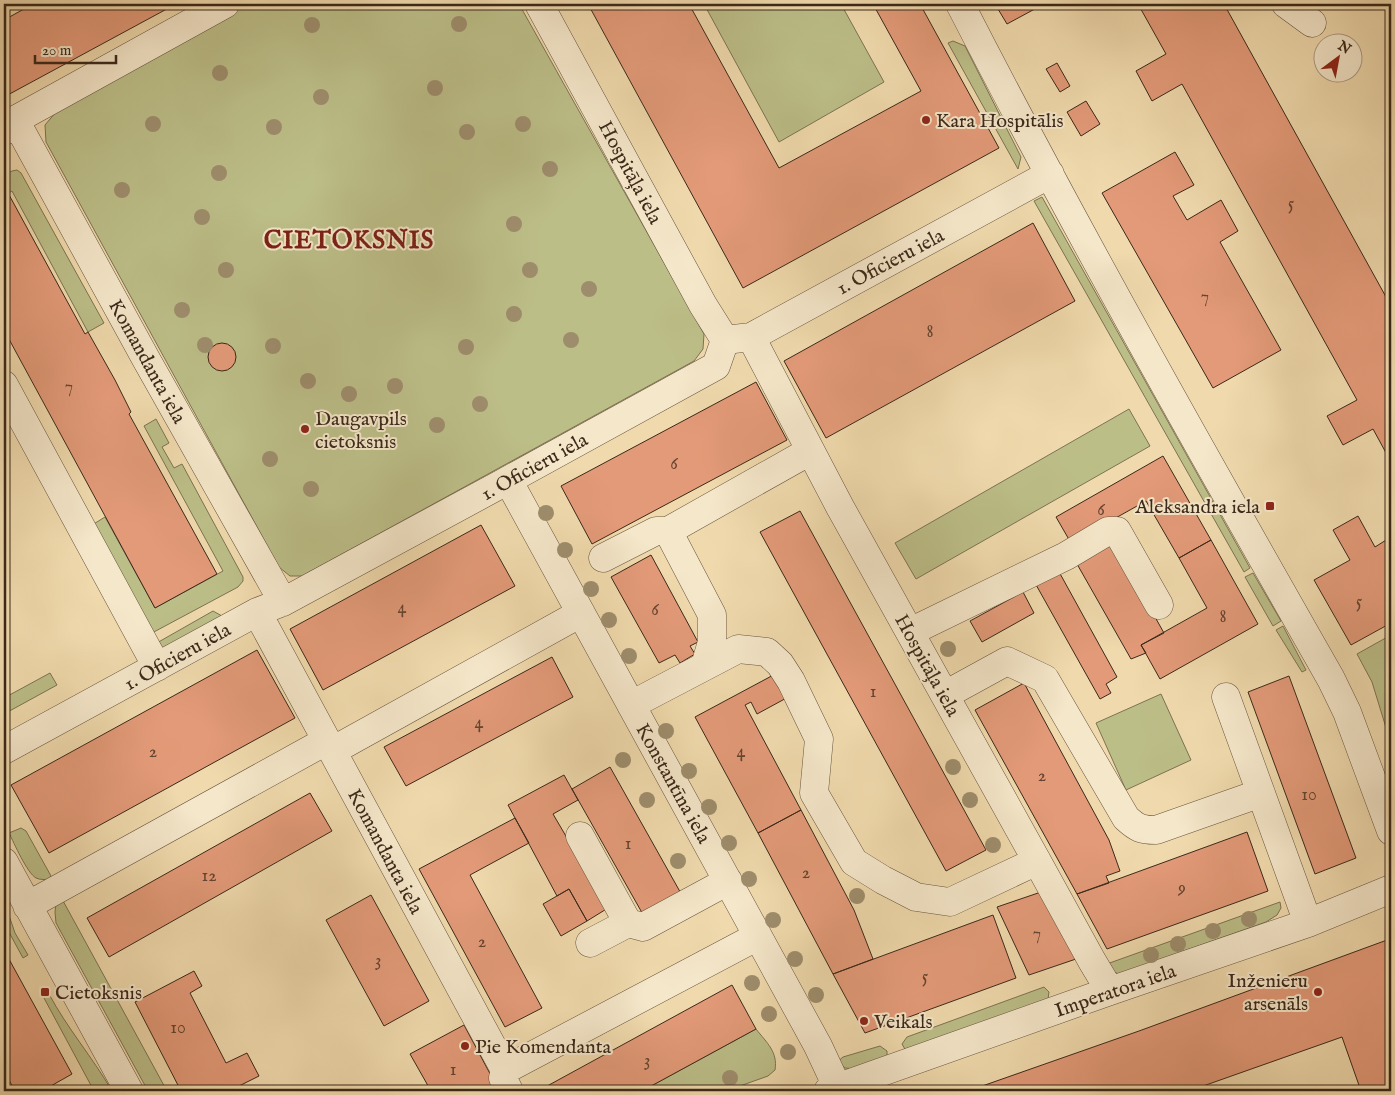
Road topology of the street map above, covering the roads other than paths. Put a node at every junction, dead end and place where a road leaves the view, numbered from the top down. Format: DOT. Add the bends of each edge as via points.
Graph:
graph roads {
  1 [pos="224,4"];
  2 [pos="539,4"];
  3 [pos="960,4"];
  4 [pos="1286,4"];
  5 [pos="1312,23"];
  6 [pos="10,125"];
  7 [pos="1050,174"];
  8 [pos="738,339"];
  9 [pos="4,385"];
  10 [pos="810,451"];
  11 [pos="508,480"];
  12 [pos="668,531"];
  13 [pos="603,558"];
  14 [pos="283,602"];
  15 [pos="1159,605"];
  16 [pos="257,612"];
  17 [pos="581,613"];
  18 [pos="910,632"];
  19 [pos="705,666"];
  20 [pos="156,667"];
  21 [pos="945,695"];
  22 [pos="1226,697"];
  23 [pos="632,705"];
  24 [pos="329,746"];
  25 [pos="4,750"];
  26 [pos="1261,793"];
  27 [pos="1391,831"];
  28 [pos="580,836"];
  29 [pos="1037,861"];
  30 [pos="4,862"];
  31 [pos="728,881"];
  32 [pos="1391,889"];
  33 [pos="27,906"];
  34 [pos="628,923"];
  35 [pos="1308,923"];
  36 [pos="758,936"];
  37 [pos="590,943"];
  38 [pos="1110,991"];
  39 [pos="507,1080"];
  40 [pos="835,1090"];
  41 [pos="129,1091"];
  1 -- 6 [label="street"];
  2 -- 8 [label="street, Hospitāļa iela" via="703,305"];
  3 -- 7 [label="street"];
  4 -- 5 [label="street"];
  6 -- 14 [label="street, Komandanta iela"];
  7 -- 8 [label="street, 1. Oficieru iela"];
  7 -- 27 [label="street" via="1187,426 1331,679"];
  8 -- 10 [label="street, Hospitāļa iela"];
  8 -- 11 [label="street, 1. Oficieru iela" via="716,366"];
  9 -- 20 [label="street"];
  10 -- 12 [label="street"];
  10 -- 18 [label="street, Hospitāļa iela"];
  11 -- 14 [label="street, 1. Oficieru iela"];
  11 -- 17 [label="street, Konstantīna iela"];
  12 -- 13 [label="street" via="656,531"];
  12 -- 19 [label="street" via="712,615 712,642"];
  14 -- 16 [label="street, 1. Oficieru iela"];
  15 -- 18 [label="street" via="1117,531 1108,531 1066,556"];
  16 -- 20 [label="street, 1. Oficieru iela"];
  16 -- 24 [label="street, Komandanta iela"];
  17 -- 23 [label="street, Konstantīna iela"];
  17 -- 24 [label="street"];
  18 -- 21 [label="street, Hospitāļa iela"];
  19 -- 23 [label="street"];
  19 -- 29 [label="street" via="738,649 768,652 780,664 820,739 814,793 854,862 883,880 916,896 950,902"];
  20 -- 25 [label="street, 1. Oficieru iela"];
  21 -- 26 [label="street" via="1007,661 1045,679 1126,818 1141,829 1156,830"];
  21 -- 29 [label="street, Hospitāļa iela"];
  22 -- 26 [label="street"];
  23 -- 31 [label="street, Konstantīna iela"];
  24 -- 33 [label="street"];
  24 -- 39 [label="street, Komandanta iela"];
  26 -- 35 [label="street"];
  28 -- 34 [label="street"];
  29 -- 38 [label="street, Hospitāļa iela"];
  30 -- 33 [label="street"];
  31 -- 34 [label="street" via="643,927"];
  31 -- 36 [label="street, Konstantīna iela"];
  32 -- 35 [label="street, Imperatora iela"];
  33 -- 41 [label="street"];
  34 -- 37 [label="street"];
  35 -- 38 [label="street, Imperatora iela"];
  36 -- 39 [label="street"];
  36 -- 40 [label="street, Konstantīna iela" via="823,1056"];
  38 -- 40 [label="street, Imperatora iela"];
}
